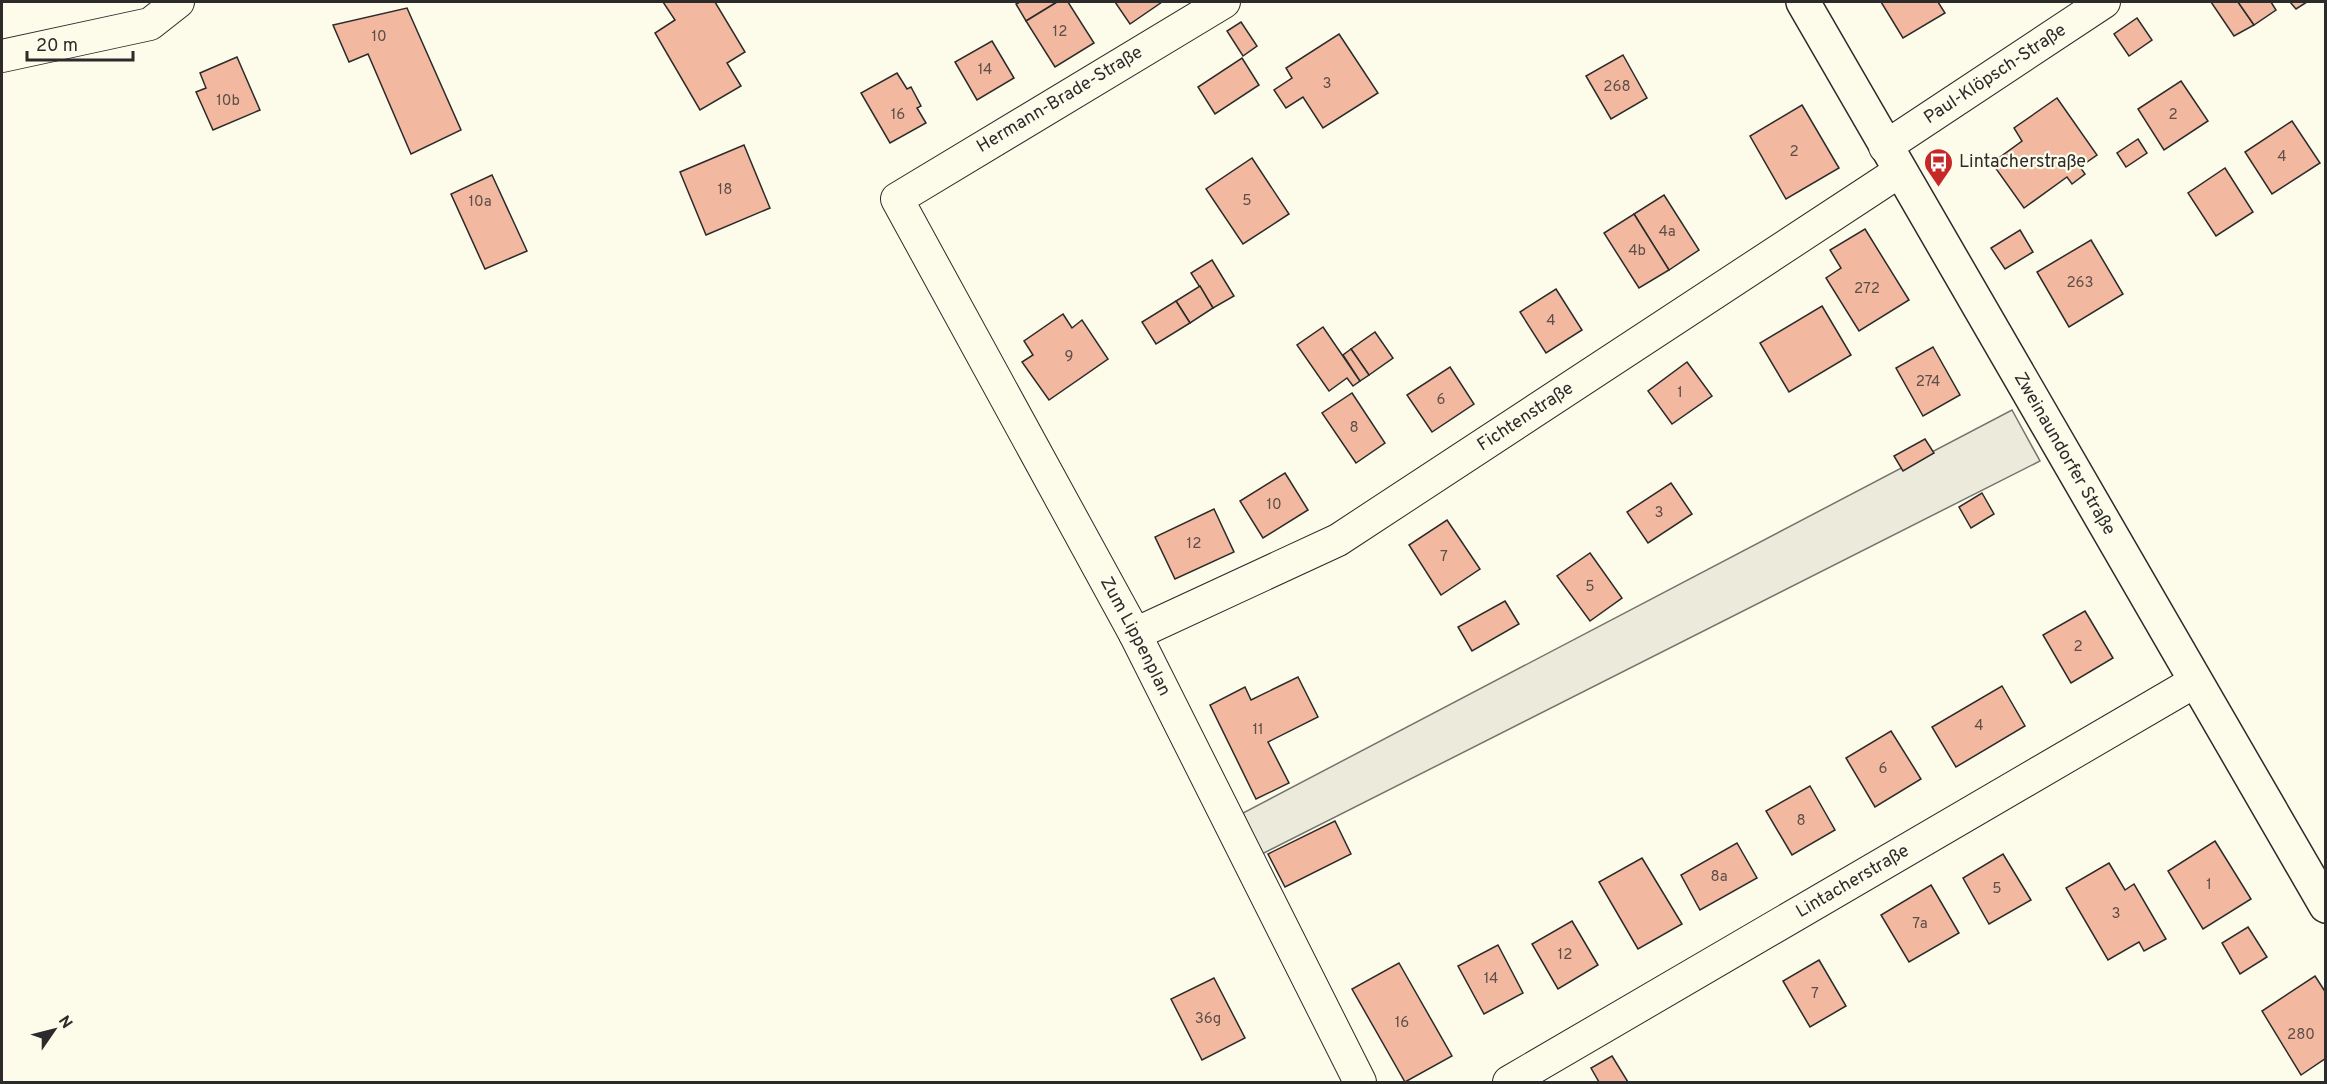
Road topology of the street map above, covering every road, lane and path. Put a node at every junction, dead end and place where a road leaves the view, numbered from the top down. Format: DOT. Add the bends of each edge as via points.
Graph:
graph roads {
  1 [pos="178,2"];
  2 [pos="1224,2"];
  3 [pos="1803,2"];
  4 [pos="2104,2"];
  5 [pos="2,56"];
  6 [pos="1892,159"];
  7 [pos="897,199"];
  8 [pos="1135,634"];
  9 [pos="2196,681"];
  10 [pos="2325,906"];
  11 [pos="1360,1083"];
  12 [pos="1509,1083"];
  1 -- 5 [label="street" via="150,24"];
  2 -- 7 [label="street, Hermann-Brade-Straße"];
  3 -- 6 [label="street, Zweinaundorfer Straße"];
  4 -- 6 [label="street, Paul-Klöpsch-Straße"];
  6 -- 8 [label="street, Fichtenstraße" via="1338,540"];
  6 -- 9 [label="street, Zweinaundorfer Straße"];
  7 -- 8 [label="street, Zum Lippenplan"];
  8 -- 11 [label="street, Zum Lippenplan"];
  9 -- 10 [label="street, Zweinaundorfer Straße"];
  9 -- 12 [label="street, Lintacherstraße"];
}
